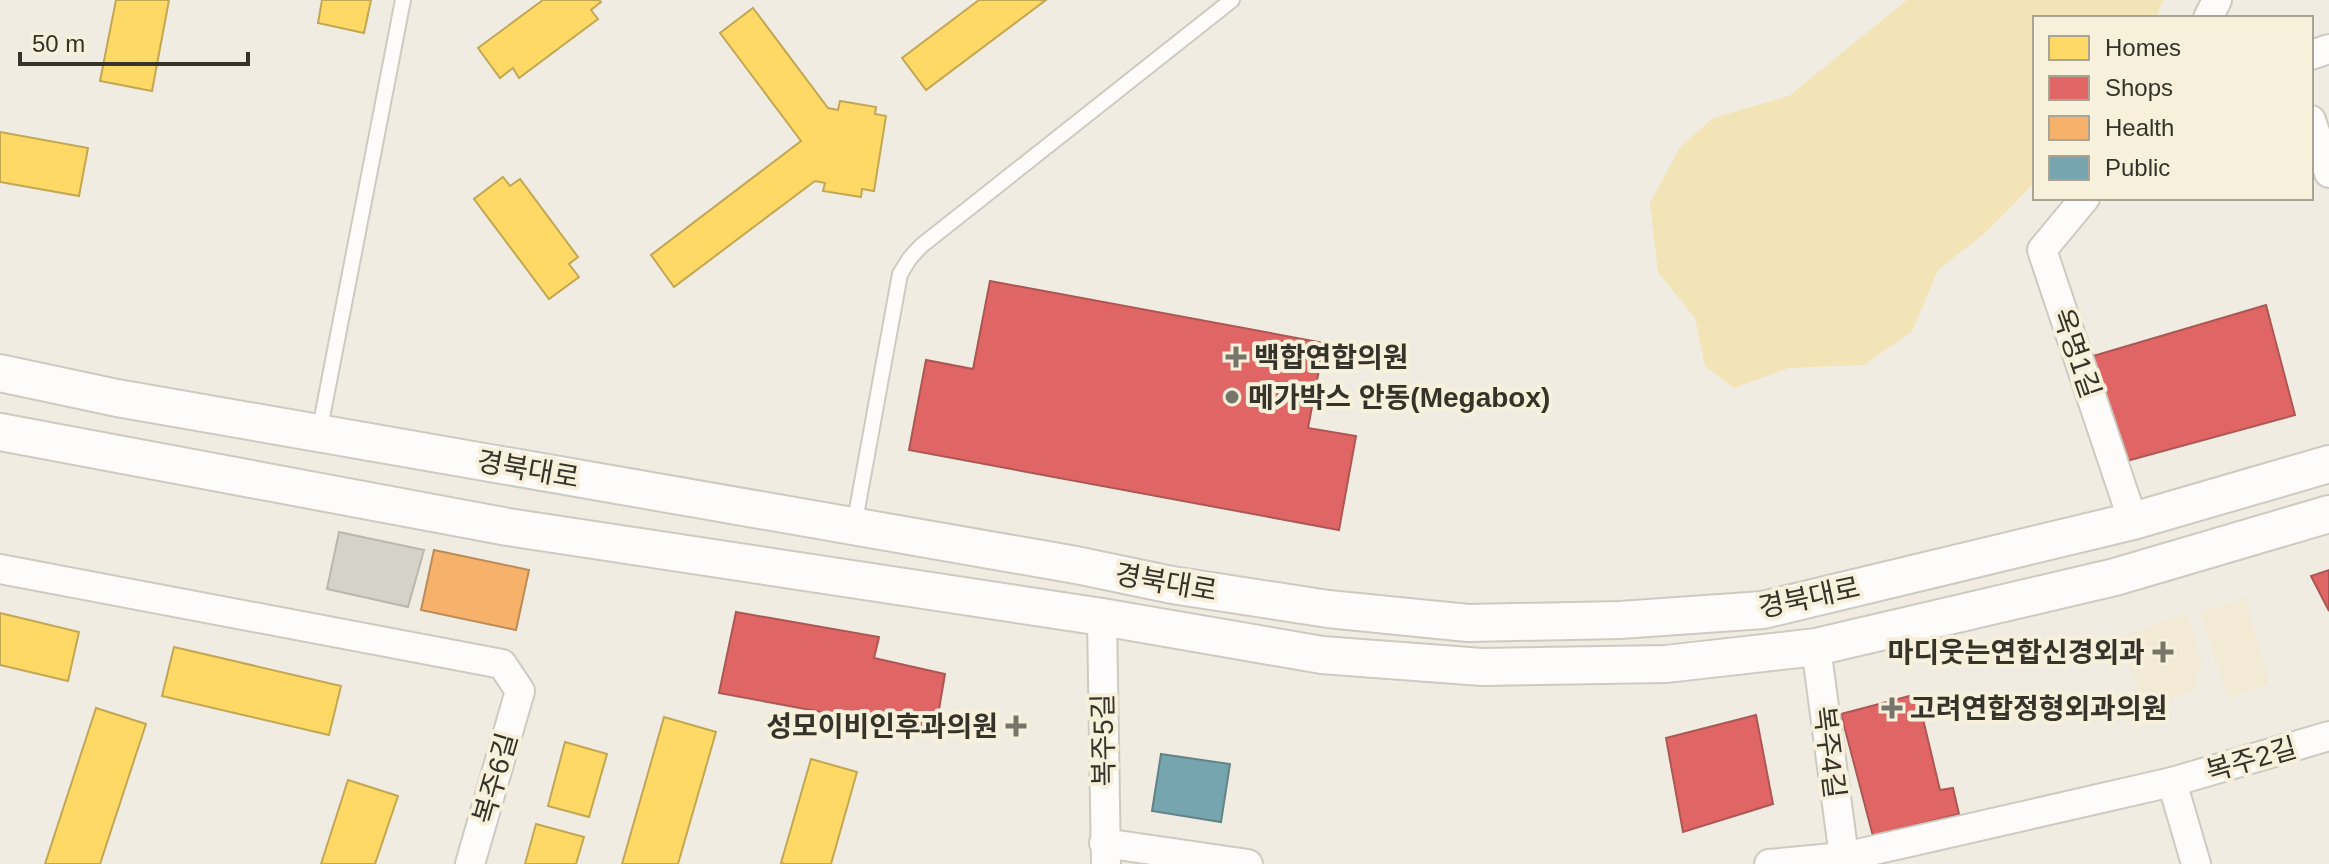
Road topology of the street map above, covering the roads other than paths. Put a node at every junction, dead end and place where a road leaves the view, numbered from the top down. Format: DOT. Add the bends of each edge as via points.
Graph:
graph roads {
  1 [pos="403,0"];
  2 [pos="1232,0"];
  3 [pos="2313,126"];
  4 [pos="2329,173"];
  5 [pos="2083,200"];
  6 [pos="0,373"];
  7 [pos="0,432"];
  8 [pos="319,433"];
  9 [pos="2329,464"];
  10 [pos="2329,514"];
  11 [pos="2133,521"];
  12 [pos="854,526"];
  13 [pos="0,569"];
  14 [pos="1102,617"];
  15 [pos="1816,647"];
  16 [pos="2329,736"];
  17 [pos="2172,782"];
  18 [pos="1105,854"];
  19 [pos="1844,861"];
  20 [pos="470,864"];
  21 [pos="1248,864"];
  22 [pos="1769,864"];
  23 [pos="2196,864"];
  1 -- 8 [label="lane"];
  2 -- 12 [label="lane" via="910,258 900,274"];
  3 -- 4 [label="street"];
  5 -- 11 [label="street, 옥명1길" via="2042,250"];
  6 -- 8 [label="street, 경북대로"];
  7 -- 14 [label="street, 경북대로" via="508,527"];
  8 -- 12 [label="street, 경북대로"];
  9 -- 11 [label="street, 경북대로"];
  10 -- 15 [label="street, 경북대로" via="2115,577"];
  11 -- 12 [label="street, 경북대로" via="1763,610 1468,623 1219,592"];
  13 -- 20 [label="street, 복주6길" via="502,664 520,691"];
  14 -- 15 [label="street, 경북대로" via="1322,655 1482,667 1666,664"];
  14 -- 18 [label="street, 복주5길"];
  15 -- 19 [label="street, 복주4길"];
  16 -- 17 [label="street, 복주2길"];
  17 -- 19 [label="street, 복주2길"];
  17 -- 23 [label="street"];
  18 -- 21 [label="street"];
  19 -- 22 [label="street"];
}
